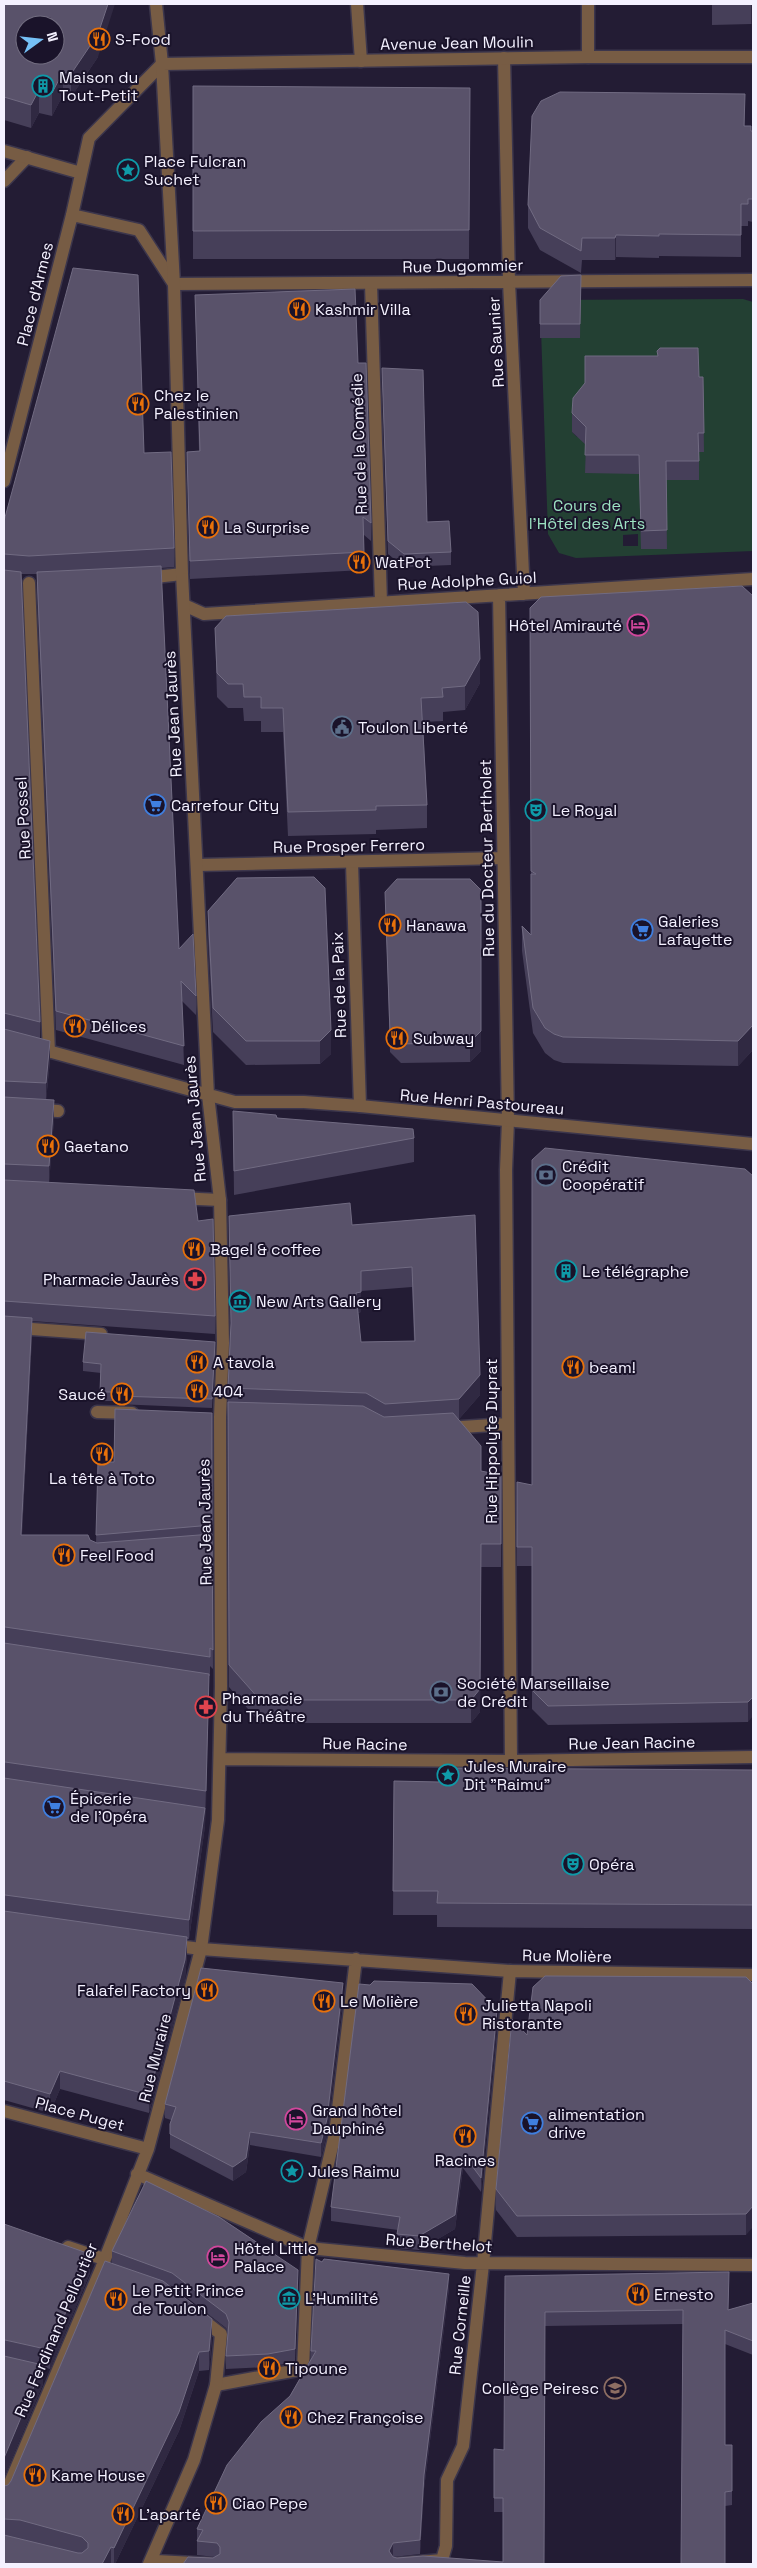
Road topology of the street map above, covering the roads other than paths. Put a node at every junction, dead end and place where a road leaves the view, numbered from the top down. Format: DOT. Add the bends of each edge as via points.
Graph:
graph roads {
  1 [pos="156,4"];
  2 [pos="357,4"];
  3 [pos="588,4"];
  4 [pos="588,57"];
  5 [pos="753,57"];
  6 [pos="504,58"];
  7 [pos="361,61"];
  8 [pos="162,64"];
  9 [pos="4,151"];
  10 [pos="27,157"];
  11 [pos="82,173"];
  12 [pos="4,181"];
  13 [pos="72,215"];
  14 [pos="753,280"];
  15 [pos="509,282"];
  16 [pos="174,284"];
  17 [pos="371,284"];
  18 [pos="4,481"];
  19 [pos="182,574"];
  20 [pos="135,578"];
  21 [pos="753,580"];
  22 [pos="12,582"];
  23 [pos="524,594"];
  24 [pos="499,595"];
  25 [pos="381,602"];
  26 [pos="184,606"];
  27 [pos="502,858"];
  28 [pos="352,863"];
  29 [pos="197,865"];
  30 [pos="4,1039"];
  31 [pos="49,1052"];
  32 [pos="208,1095"];
  33 [pos="360,1106"];
  34 [pos="4,1108"];
  35 [pos="58,1111"];
  36 [pos="508,1121"];
  37 [pos="753,1144"];
  38 [pos="162,1197"];
  39 [pos="220,1200"];
  40 [pos="4,1327"];
  41 [pos="116,1335"];
  42 [pos="97,1412"];
  43 [pos="144,1414"];
  44 [pos="507,1424"];
  45 [pos="431,1429"];
  46 [pos="753,1757"];
  47 [pos="220,1759"];
  48 [pos="511,1762"];
  49 [pos="162,1944"];
  50 [pos="201,1949"];
  51 [pos="356,1959"];
  52 [pos="510,1971"];
  53 [pos="753,1975"];
  54 [pos="4,2111"];
  55 [pos="148,2149"];
  56 [pos="137,2174"];
  57 [pos="58,2244"];
  58 [pos="308,2248"];
  59 [pos="483,2264"];
  60 [pos="753,2265"];
  61 [pos="105,2267"];
  62 [pos="190,2310"];
  63 [pos="38,2374"];
  64 [pos="54,2378"];
  65 [pos="216,2385"];
  66 [pos="4,2497"];
  67 [pos="151,2564"];
  68 [pos="213,2564"];
  69 [pos="397,2564"];
  1 -- 8 [label="street, Rue Jean Jaurès"];
  2 -- 7 [label="street"];
  3 -- 4 [label="street"];
  4 -- 5 [label="street, Avenue Jean Moulin"];
  4 -- 6 [label="street, Avenue Jean Moulin"];
  6 -- 7 [label="street, Avenue Jean Moulin"];
  6 -- 15 [label="street, Rue Saunier"];
  7 -- 8 [label="street, Avenue Jean Moulin"];
  8 -- 11 [label="street" via="89,138"];
  8 -- 16 [label="street, Rue Jean Jaurès"];
  9 -- 10 [label="street"];
  10 -- 11 [label="street"];
  10 -- 12 [label="street"];
  11 -- 13 [label="street, Place d'Armes"];
  13 -- 16 [label="street" via="139,230"];
  13 -- 18 [label="street, Place d'Armes"];
  14 -- 15 [label="street, Rue Dugommier"];
  15 -- 17 [label="street, Rue Dugommier"];
  15 -- 23 [label="street, Rue Saunier"];
  16 -- 17 [label="street, Rue Dugommier"];
  16 -- 19 [label="street, Rue Jean Jaurès"];
  17 -- 25 [label="street, Rue de la Comédie"];
  19 -- 20 [label="street"];
  19 -- 26 [label="street, Rue Jean Jaurès"];
  21 -- 23 [label="street, Rue Adolphe Guiol"];
  22 -- 31 [label="street, Rue Possel" via="35,583"];
  23 -- 24 [label="street, Rue Adolphe Guiol"];
  24 -- 25 [label="street, Rue Adolphe Guiol"];
  24 -- 27 [label="street, Rue du Docteur Bertholet"];
  25 -- 26 [label="street, Rue Adolphe Guiol" via="204,614"];
  26 -- 29 [label="street, Rue Jean Jaurès"];
  27 -- 28 [label="street, Rue Prosper Ferrero"];
  27 -- 36 [label="street, Rue du Docteur Bertholet"];
  28 -- 29 [label="street, Rue Prosper Ferrero"];
  28 -- 33 [label="street, Rue de la Paix"];
  29 -- 32 [label="street, Rue Jean Jaurès"];
  30 -- 31 [label="street, Rue Henri Pastoureau"];
  31 -- 32 [label="street, Rue Henri Pastoureau"];
  32 -- 33 [label="street, Rue Henri Pastoureau" via="235,1102"];
  32 -- 39 [label="street, Rue Jean Jaurès"];
  33 -- 36 [label="street, Rue Henri Pastoureau"];
  34 -- 35 [label="street"];
  36 -- 37 [label="street, Rue Henri Pastoureau"];
  36 -- 44 [label="street, Rue Hippolyte Duprat"];
  38 -- 39 [label="street"];
  39 -- 47 [label="street, Rue Jean Jaurès" via="216,1685"];
  40 -- 41 [label="street"];
  42 -- 43 [label="street"];
  44 -- 45 [label="street"];
  44 -- 48 [label="street, Rue Hippolyte Duprat"];
  46 -- 48 [label="street, Rue Jean Racine"];
  47 -- 48 [label="street, Rue Racine"];
  47 -- 50 [label="street, Rue Jean Jaurès"];
  49 -- 50 [label="street, Rue Molière"];
  50 -- 51 [label="street, Rue Molière"];
  50 -- 55 [label="street, Rue Muraire"];
  51 -- 52 [label="street, Rue Molière"];
  51 -- 58 [label="street" via="335,2134"];
  52 -- 53 [label="street, Rue Molière"];
  52 -- 59 [label="street, Rue Corneille"];
  54 -- 55 [label="street, Place Puget"];
  55 -- 56 [label="street, Rue Muraire"];
  56 -- 58 [label="street, Rue Berthelot"];
  56 -- 61 [label="street, Rue Ferdinand Pelloutier"];
  57 -- 61 [label="street"];
  58 -- 59 [label="street, Rue Berthelot"];
  58 -- 65 [label="street" via="302,2369"];
  59 -- 60 [label="street, Rue Berthelot"];
  59 -- 69 [label="street, Rue Corneille" via="463,2446 448,2480 446,2546 442,2560"];
  61 -- 64 [label="street, Rue Ferdinand Pelloutier"];
  62 -- 65 [label="street" via="221,2334"];
  63 -- 64 [label="street"];
  64 -- 66 [label="street, Rue Ferdinand Pelloutier"];
  65 -- 67 [label="street" via="194,2460"];
  67 -- 68 [label="street" via="156,2561"];
}
